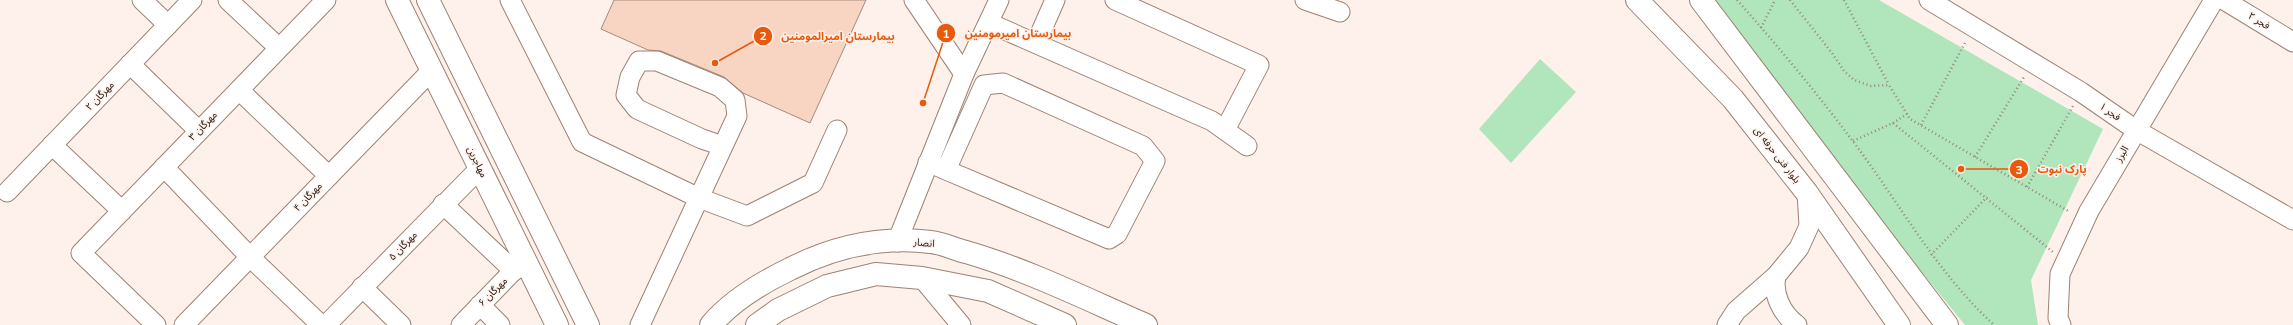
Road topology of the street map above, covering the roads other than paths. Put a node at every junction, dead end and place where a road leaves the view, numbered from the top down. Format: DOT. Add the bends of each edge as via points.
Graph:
graph roads {
  1 [pos="142,0"];
  2 [pos="192,0"];
  3 [pos="228,0"];
  4 [pos="326,0"];
  5 [pos="397,0"];
  6 [pos="428,0"];
  7 [pos="510,0"];
  8 [pos="914,0"];
  9 [pos="999,0"];
  10 [pos="1055,0"];
  11 [pos="1115,0"];
  12 [pos="1305,0"];
  13 [pos="1637,0"];
  14 [pos="1701,0"];
  15 [pos="1929,0"];
  16 [pos="2214,0"];
  17 [pos="2224,0"];
  18 [pos="1340,12"];
  19 [pos="989,23"];
  20 [pos="168,25"];
  21 [pos="2293,42"];
  22 [pos="1036,43"];
  23 [pos="279,48"];
  24 [pos="457,60"];
  25 [pos="130,64"];
  26 [pos="432,70"];
  27 [pos="964,74"];
  28 [pos="239,90"];
  29 [pos="837,130"];
  30 [pos="1225,130"];
  31 [pos="2136,130"];
  32 [pos="199,131"];
  33 [pos="52,145"];
  34 [pos="723,146"];
  35 [pos="1247,146"];
  36 [pos="928,162"];
  37 [pos="164,167"];
  38 [pos="480,168"];
  39 [pos="946,170"];
  40 [pos="328,176"];
  41 [pos="7,192"];
  42 [pos="1807,193"];
  43 [pos="698,198"];
  44 [pos="444,204"];
  45 [pos="122,211"];
  46 [pos="2293,220"];
  47 [pos="897,242"];
  48 [pos="250,257"];
  49 [pos="519,265"];
  50 [pos="1776,276"];
  51 [pos="922,278"];
  52 [pos="362,287"];
  53 [pos="480,305"];
  54 [pos="1124,321"];
  55 [pos="2060,321"];
  56 [pos="156,325"];
  57 [pos="184,325"];
  58 [pos="321,325"];
  59 [pos="326,325"];
  60 [pos="401,325"];
  61 [pos="461,325"];
  62 [pos="500,325"];
  63 [pos="557,325"];
  64 [pos="588,325"];
  65 [pos="640,325"];
  66 [pos="711,325"];
  67 [pos="757,325"];
  68 [pos="961,325"];
  69 [pos="1066,325"];
  70 [pos="1146,325"];
  71 [pos="1727,325"];
  72 [pos="1797,325"];
  73 [pos="1899,325"];
  74 [pos="1947,325"];
  1 -- 20 [label="street"];
  2 -- 20 [label="street, مهرگان ۲"];
  3 -- 23 [label="street"];
  4 -- 23 [label="street, مهرگان ۳"];
  5 -- 26 [label="main road, مهاجرین"];
  6 -- 24 [label="main road"];
  7 -- 43 [label="street" via="582,142"];
  8 -- 27 [label="street"];
  9 -- 19 [label="street"];
  10 -- 22 [label="street"];
  11 -- 30 [label="street" via="1259,65"];
  12 -- 18 [label="street"];
  13 -- 42 [label="main road, بلوار فنی حرفه ای" via="1733,99"];
  14 -- 74 [label="main road"];
  15 -- 31 [label="street, فجر ۱" via="2081,92"];
  16 -- 31 [label="street, البرز"];
  17 -- 21 [label="street, فجر ۲"];
  19 -- 22 [label="street"];
  19 -- 27 [label="street"];
  20 -- 25 [label="street, مهرگان ۲"];
  22 -- 30 [label="street" via="1212,121"];
  23 -- 28 [label="street, مهرگان ۳"];
  24 -- 26 [label="main road"];
  24 -- 64 [label="main road"];
  25 -- 32 [label="street"];
  25 -- 33 [label="street, مهرگان ۲"];
  26 -- 38 [label="main road, مهاجرین"];
  26 -- 40 [label="street, مهرگان ۴"];
  27 -- 36 [label="street"];
  28 -- 32 [label="street, مهرگان ۳"];
  28 -- 40 [label="street"];
  29 -- 43 [label="street" via="813,183 747,216"];
  30 -- 35 [label="street"];
  31 -- 46 [label="street, فجر ۱"];
  31 -- 55 [label="street, البرز" via="2084,221 2060,274"];
  32 -- 37 [label="street, مهرگان ۳"];
  33 -- 41 [label="street, مهرگان ۲"];
  33 -- 45 [label="street"];
  34 -- 34 [label="street" via="737,116 736,100 720,87 657,61 639,61 630,77 626,95 637,109"];
  34 -- 43 [label="street"];
  36 -- 39 [label="street"];
  36 -- 47 [label="street"];
  37 -- 45 [label="street, مهرگان ۳"];
  37 -- 48 [label="street"];
  38 -- 44 [label="street, مهرگان ۵"];
  38 -- 49 [label="main road, مهاجرین"];
  39 -- 39 [label="street" via="1108,239 1117,234 1155,161 1143,146 1003,83 984,85"];
  40 -- 48 [label="street, مهرگان ۴"];
  42 -- 50 [label="street" via="1809,226 1793,257"];
  42 -- 73 [label="main road, بلوار فنی حرفه ای"];
  43 -- 65 [label="street"];
  44 -- 49 [label="street"];
  44 -- 52 [label="street, مهرگان ۵"];
  45 -- 56 [label="street, مهرگان ۳" via="81,253"];
  47 -- 54 [label="main road, انصار" via="931,242 999,261"];
  47 -- 66 [label="main road, انصار" via="872,242 815,256 761,283"];
  48 -- 57 [label="street, مهرگان ۴"];
  48 -- 58 [label="street"];
  49 -- 53 [label="street, مهرگان ۶"];
  49 -- 63 [label="main road, مهاجرین"];
  50 -- 71 [label="street" via="1736,311"];
  50 -- 72 [label="street" via="1773,288 1778,301"];
  51 -- 67 [label="main road" via="876,274 826,286 778,310"];
  51 -- 68 [label="street"];
  51 -- 69 [label="main road" via="988,291"];
  52 -- 59 [label="street, مهرگان ۵"];
  52 -- 60 [label="street"];
  53 -- 61 [label="street, مهرگان ۶"];
  53 -- 62 [label="street"];
  54 -- 70 [label="main road, انصار"];
}
